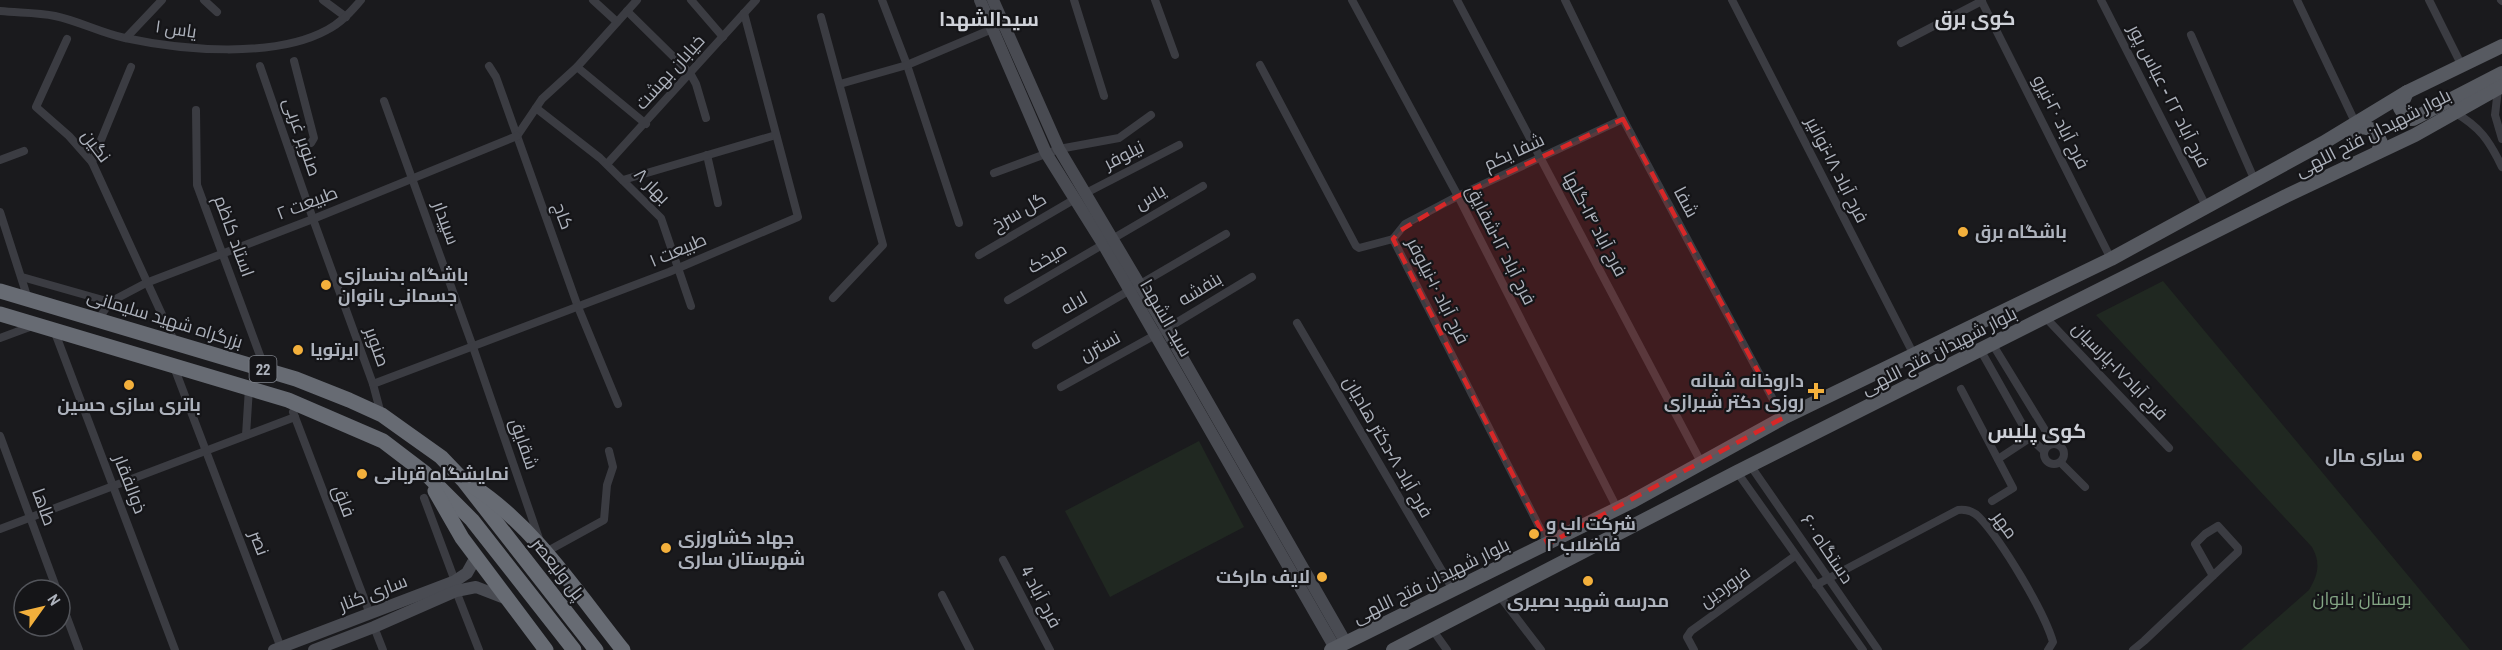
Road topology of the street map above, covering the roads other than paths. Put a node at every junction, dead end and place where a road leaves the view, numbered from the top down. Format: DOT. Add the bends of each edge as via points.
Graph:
graph roads {
  1 [pos="162,0"];
  2 [pos="204,0"];
  3 [pos="323,0"];
  4 [pos="361,0"];
  5 [pos="593,0"];
  6 [pos="637,0"];
  7 [pos="691,0"];
  8 [pos="756,0"];
  9 [pos="882,0"];
  10 [pos="981,0"];
  11 [pos="993,0"];
  12 [pos="1074,0"];
  13 [pos="1155,0"];
  14 [pos="1352,0"];
  15 [pos="1457,0"];
  16 [pos="1565,0"];
  17 [pos="1732,0"];
  18 [pos="1981,0"];
  19 [pos="2101,0"];
  20 [pos="2297,0"];
  21 [pos="2430,0"];
  22 [pos="627,11"];
  23 [pos="0,12"];
  24 [pos="217,12"];
  25 [pos="744,14"];
  26 [pos="346,17"];
  27 [pos="821,17"];
  28 [pos="617,22"];
  29 [pos="998,26"];
  30 [pos="2191,35"];
  31 [pos="723,37"];
  32 [pos="126,38"];
  33 [pos="67,39"];
  34 [pos="1901,44"];
  35 [pos="2502,46"];
  36 [pos="1175,55"];
  37 [pos="294,61"];
  38 [pos="907,64"];
  39 [pos="2461,64"];
  40 [pos="1260,65"];
  41 [pos="260,66"];
  42 [pos="489,66"];
  43 [pos="131,67"];
  44 [pos="577,67"];
  45 [pos="690,73"];
  46 [pos="2502,73"];
  47 [pos="840,84"];
  48 [pos="2500,87"];
  49 [pos="2407,92"];
  50 [pos="1104,96"];
  51 [pos="384,101"];
  52 [pos="536,108"];
  53 [pos="196,110"];
  54 [pos="2453,112"];
  55 [pos="1150,115"];
  56 [pos="706,118"];
  57 [pos="1623,119"];
  58 [pos="645,124"];
  59 [pos="2356,124"];
  60 [pos="776,135"];
  61 [pos="517,136"];
  62 [pos="2502,139"];
  63 [pos="1179,145"];
  64 [pos="1059,149"];
  65 [pos="24,151"];
  66 [pos="290,151"];
  67 [pos="2378,152"];
  68 [pos="1046,153"];
  69 [pos="707,155"];
  70 [pos="1542,158"];
  71 [pos="0,160"];
  72 [pos="2289,161"];
  73 [pos="92,162"];
  74 [pos="607,164"];
  75 [pos="2502,167"];
  76 [pos="993,173"];
  77 [pos="412,179"];
  78 [pos="623,180"];
  79 [pos="2255,181"];
  80 [pos="1203,186"];
  81 [pos="1080,196"];
  82 [pos="1458,196"];
  83 [pos="718,203"];
  84 [pos="2207,208"];
  85 [pos="0,212"];
  86 [pos="313,219"];
  87 [pos="959,223"];
  88 [pos="1226,234"];
  89 [pos="1393,239"];
  90 [pos="1108,241"];
  91 [pos="222,252"];
  92 [pos="979,255"];
  93 [pos="2111,259"];
  94 [pos="678,268"];
  95 [pos="1252,277"];
  96 [pos="22,278"];
  97 [pos="146,283"];
  98 [pos="1134,288"];
  99 [pos="0,291"];
  100 [pos="833,298"];
  101 [pos="28,299"];
  102 [pos="1008,300"];
  103 [pos="110,302"];
  104 [pos="691,306"];
  105 [pos="578,307"];
  106 [pos="0,314"];
  107 [pos="2046,318"];
  108 [pos="98,320"];
  109 [pos="1297,323"];
  110 [pos="35,325"];
  111 [pos="54,330"];
  112 [pos="1160,332"];
  113 [pos="0,338"];
  114 [pos="175,343"];
  115 [pos="1036,345"];
  116 [pos="473,347"];
  117 [pos="1987,348"];
  118 [pos="1914,355"];
  119 [pos="174,366"];
  120 [pos="265,369"];
  121 [pos="373,384"];
  122 [pos="1061,387"];
  123 [pos="249,388"];
  124 [pos="1961,389"];
  125 [pos="288,400"];
  126 [pos="618,404"];
  127 [pos="382,415"];
  128 [pos="295,417"];
  129 [pos="1783,418"];
  130 [pos="246,435"];
  131 [pos="0,436"];
  132 [pos="2030,438"];
  133 [pos="2053,443"];
  134 [pos="2169,448"];
  135 [pos="206,450"];
  136 [pos="2044,451"];
  137 [pos="609,452"];
  138 [pos="1998,459"];
  139 [pos="2061,463"];
  140 [pos="1702,464"];
  141 [pos="1750,465"];
  142 [pos="1737,472"];
  143 [pos="425,473"];
  144 [pos="464,480"];
  145 [pos="113,486"];
  146 [pos="2085,487"];
  147 [pos="424,498"];
  148 [pos="1992,501"];
  149 [pos="1617,508"];
  150 [pos="489,513"];
  151 [pos="30,518"];
  152 [pos="0,529"];
  153 [pos="1548,544"];
  154 [pos="544,553"];
  155 [pos="1796,556"];
  156 [pos="476,557"];
  157 [pos="1003,560"];
  158 [pos="2213,576"];
  159 [pos="52,578"];
  160 [pos="1827,579"];
  161 [pos="1816,585"];
  162 [pos="455,586"];
  163 [pos="1452,588"];
  164 [pos="942,595"];
  165 [pos="1499,596"];
  166 [pos="507,599"];
  167 [pos="370,614"];
  168 [pos="375,627"];
  169 [pos="1432,630"];
  170 [pos="72,631"];
  171 [pos="1337,647"];
  172 [pos="279,649"];
  173 [pos="79,650"];
  174 [pos="175,650"];
  175 [pos="314,650"];
  176 [pos="383,650"];
  177 [pos="479,650"];
  178 [pos="546,650"];
  179 [pos="574,650"];
  180 [pos="597,650"];
  181 [pos="623,650"];
  182 [pos="970,650"];
  183 [pos="1050,650"];
  184 [pos="1393,650"];
  185 [pos="1447,650"];
  186 [pos="1541,650"];
  187 [pos="1694,650"];
  188 [pos="1863,650"];
  189 [pos="1878,650"];
  190 [pos="2048,650"];
  191 [pos="2133,650"];
  1 -- 32 [label="street"];
  2 -- 24 [label="street"];
  3 -- 26 [label="street"];
  4 -- 26 [label="street, یاس ۱"];
  5 -- 28 [label="street"];
  6 -- 22 [label="street"];
  7 -- 31 [label="street"];
  8 -- 25 [label="street, خیابان بهشت"];
  9 -- 38 [label="street"];
  10 -- 29 [label="street, سید الشهدا"];
  11 -- 29 [label="street, سید الشهدا"];
  12 -- 50 [label="street"];
  13 -- 36 [label="street"];
  14 -- 82 [label="street, فرح آباد ۱۲-شقایق"];
  15 -- 70 [label="street, فرح آباد ۱۴-گلها"];
  16 -- 57 [label="street, شفا"];
  17 -- 118 [label="street, فرح آباد ۱۸-توانیر"];
  18 -- 34 [label="street"];
  18 -- 93 [label="street, فرح آباد ۲۰-نیرو"];
  19 -- 84 [label="street, فرح آباد ۲۲ - عباس پور"];
  20 -- 59 [label="street"];
  21 -- 39 [label="street"];
  22 -- 28 [label="street"];
  22 -- 45 [label="street"];
  23 -- 32 [label="street, یاس ۱" via="56,16"];
  25 -- 31 [label="street, خیابان بهشت"];
  25 -- 60 [label="street, طبیعت ۱"];
  26 -- 32 [label="street, یاس ۱" via="326,31 306,38 253,49 164,47"];
  27 -- 47 [label="street"];
  28 -- 44 [label="street"];
  29 -- 38 [label="street"];
  29 -- 64 [label="street, سید الشهدا"];
  29 -- 68 [label="street, سید الشهدا"];
  30 -- 79 [label="street"];
  31 -- 45 [label="street, خیابان بهشت"];
  33 -- 73 [label="street, نگین" via="36,107"];
  35 -- 39 [label="main road, بلوار شهیدان فتح اللهی"];
  37 -- 66 [label="street" via="314,138"];
  38 -- 47 [label="street"];
  38 -- 87 [label="street"];
  39 -- 49 [label="main road, بلوار شهیدان فتح اللهی"];
  40 -- 89 [label="street, فرح آباد ۱۰-نیلوفر" via="1356,246"];
  41 -- 66 [label="street, صنوبر غربی"];
  42 -- 61 [label="street, کاج"];
  43 -- 73 [label="street"];
  44 -- 52 [label="street"];
  44 -- 58 [label="street"];
  45 -- 56 [label="street"];
  45 -- 58 [label="street, خیابان بهشت"];
  46 -- 49 [label="main road" via="2413,119 2407,119 2400,108"];
  47 -- 100 [label="street" via="884,245"];
  48 -- 54 [label="main road, بلوار شهیدان فتح اللهی"];
  48 -- 62 [label="street" via="2495,115"];
  49 -- 59 [label="main road, بلوار شهیدان فتح اللهی"];
  51 -- 77 [label="street, سپیدار"];
  52 -- 61 [label="street"];
  52 -- 74 [label="street, بهار ۸"];
  53 -- 91 [label="street, استاد کاظم" via="197,185"];
  54 -- 67 [label="main road, بلوار شهیدان فتح اللهی"];
  54 -- 75 [label="street" via="2472,123 2490,142"];
  55 -- 64 [label="street" via="1119,138"];
  57 -- 70 [label="street, شفا یکم"];
  57 -- 129 [label="street, شفا"];
  58 -- 74 [label="street, خیابان بهشت"];
  59 -- 72 [label="main road, بلوار شهیدان فتح اللهی"];
  60 -- 69 [label="street"];
  60 -- 94 [label="street, طبیعت ۱" via="798,217"];
  61 -- 77 [label="street, طبیعت ۲"];
  61 -- 105 [label="street, کاج"];
  63 -- 81 [label="street, نیلوفر"];
  64 -- 68 [label="street"];
  64 -- 81 [label="street, سید الشهدا"];
  65 -- 71 [label="street"];
  66 -- 86 [label="street, صنوبر غربی"];
  67 -- 72 [label="main road" via="2380,143 2375,130 2362,127 2302,159"];
  67 -- 107 [label="main road, بلوار شهیدان فتح اللهی"];
  68 -- 76 [label="street"];
  68 -- 81 [label="street, سید الشهدا"];
  69 -- 78 [label="street"];
  69 -- 83 [label="street"];
  70 -- 82 [label="street, شفا یکم"];
  70 -- 140 [label="street, فرح آباد ۱۴-گلها"];
  72 -- 79 [label="main road, بلوار شهیدان فتح اللهی"];
  73 -- 97 [label="street, نگین"];
  74 -- 78 [label="street, بهار ۸"];
  77 -- 86 [label="street, طبیعت ۲"];
  77 -- 116 [label="street, سپیدار"];
  78 -- 94 [label="street, بهار ۸" via="661,218"];
  79 -- 84 [label="main road, بلوار شهیدان فتح اللهی"];
  80 -- 90 [label="street, یاس"];
  81 -- 90 [label="street, سید الشهدا"];
  81 -- 92 [label="street, گل سرخ"];
  82 -- 89 [label="street, شفا یکم" via="1405,224"];
  82 -- 149 [label="street, فرح آباد ۱۲-شقایق"];
  84 -- 93 [label="main road, بلوار شهیدان فتح اللهی"];
  85 -- 96 [label="street"];
  86 -- 91 [label="street, طبیعت ۲"];
  86 -- 121 [label="street, صنوبر"];
  88 -- 98 [label="street"];
  89 -- 153 [label="street, فرح آباد ۱۰-نیلوفر"];
  90 -- 98 [label="street, سید الشهدا"];
  90 -- 102 [label="street, میخک"];
  91 -- 97 [label="street, طبیعت ۲"];
  91 -- 120 [label="street, استاد کاظم"];
  93 -- 118 [label="main road, بلوار شهیدان فتح اللهی"];
  94 -- 104 [label="street, بهار ۸"];
  94 -- 105 [label="street, طبیعت ۱"];
  95 -- 112 [label="street, بنفشه"];
  96 -- 101 [label="street"];
  96 -- 103 [label="street"];
  97 -- 103 [label="street, طبیعت ۲"];
  97 -- 114 [label="street, نگین"];
  98 -- 112 [label="street, سید الشهدا"];
  98 -- 115 [label="street, لاله"];
  99 -- 101 [label="highway, بزرگراه شهید سلیمانی / 22"];
  101 -- 108 [label="highway, بزرگراه شهید سلیمانی / 22"];
  103 -- 108 [label="street"];
  105 -- 116 [label="street, طبیعت ۱"];
  105 -- 126 [label="street"];
  106 -- 110 [label="highway, 22"];
  107 -- 117 [label="main road, بلوار شهیدان فتح اللهی"];
  107 -- 134 [label="street, فرح آباد۱۷-پارسیان"];
  108 -- 114 [label="highway, بزرگراه شهید سلیمانی / 22"];
  109 -- 163 [label="street, فرح آباد ۸-دکتر هادیان"];
  110 -- 111 [label="highway, 22"];
  110 -- 113 [label="street"];
  111 -- 119 [label="highway, 22"];
  111 -- 145 [label="street, ذوالفقار"];
  112 -- 122 [label="street, نسترن"];
  112 -- 171 [label="street, سید الشهدا" via="1329,624"];
  114 -- 120 [label="highway, بزرگراه شهید سلیمانی / 22"];
  116 -- 121 [label="street, طبیعت ۱"];
  116 -- 154 [label="street, شقایق"];
  117 -- 132 [label="street"];
  117 -- 133 [label="street"];
  117 -- 141 [label="main road, بلوار شهیدان فتح اللهی"];
  118 -- 129 [label="main road, بلوار شهیدان فتح اللهی"];
  119 -- 123 [label="highway, 22"];
  119 -- 135 [label="street, نصر"];
  120 -- 127 [label="highway, بزرگراه شهید سلیمانی / 22"];
  121 -- 127 [label="street, صنوبر"];
  123 -- 125 [label="highway, 22"];
  123 -- 130 [label="street"];
  124 -- 138 [label="street"];
  125 -- 128 [label="street, فلق"];
  125 -- 143 [label="highway, 22" via="383,441"];
  127 -- 144 [label="highway, بزرگراه شهید سلیمانی / 22"];
  128 -- 130 [label="street"];
  128 -- 167 [label="street, فلق"];
  129 -- 140 [label="main road, بلوار شهیدان فتح اللهی"];
  130 -- 135 [label="street"];
  131 -- 151 [label="street, طاها"];
  132 -- 136 [label="street"];
  132 -- 138 [label="street"];
  133 -- 136 [label="street"];
  133 -- 139 [label="street" via="2062,447"];
  135 -- 145 [label="street"];
  135 -- 172 [label="street, نصر"];
  136 -- 139 [label="street" via="2044,460 2053,465"];
  137 -- 154 [label="street" via="613,467 604,520"];
  138 -- 148 [label="street" via="2013,488"];
  139 -- 146 [label="street"];
  140 -- 149 [label="main road, بلوار شهیدان فتح اللهی"];
  141 -- 142 [label="main road, بلوار شهیدان فتح اللهی"];
  141 -- 160 [label="street, ۶۰۰ دستگاه"];
  142 -- 155 [label="street, ۶۰۰ دستگاه"];
  142 -- 165 [label="main road, بلوار شهیدان فتح اللهی"];
  143 -- 156 [label="highway"];
  143 -- 179 [label="highway, پل ولیعصر / 22" via="472,520"];
  144 -- 150 [label="highway, بزرگراه شهید سلیمانی / 22"];
  144 -- 154 [label="highway" via="506,511"];
  145 -- 151 [label="street"];
  145 -- 174 [label="street, ذوالفقار"];
  147 -- 162 [label="street"];
  149 -- 153 [label="main road, بلوار شهیدان فتح اللهی"];
  150 -- 180 [label="highway, پل ولیعصر / 22"];
  151 -- 152 [label="street"];
  151 -- 159 [label="street, طاها"];
  153 -- 163 [label="main road, بلوار شهیدان فتح اللهی"];
  154 -- 181 [label="highway"];
  155 -- 161 [label="street, ۶۰۰ دستگاه"];
  155 -- 187 [label="street, فروردین" via="1691,631 1687,637"];
  156 -- 162 [label="street, ساری کنار"];
  156 -- 166 [label="highway"];
  157 -- 183 [label="street, فرح آباد 4"];
  158 -- 158 [label="street" via="2195,544 2218,526 2239,550"];
  158 -- 191 [label="street"];
  160 -- 161 [label="street, مهر"];
  160 -- 189 [label="street, ۶۰۰ دستگاه"];
  160 -- 190 [label="street, مهر" via="1965,509 1978,516 2017,572 2047,624 2053,642"];
  161 -- 188 [label="street, ۶۰۰ دستگاه"];
  162 -- 166 [label="street, ساری کنار" via="477,587"];
  162 -- 167 [label="street, ساری کنار"];
  162 -- 168 [label="street, ساری کنار"];
  162 -- 177 [label="street"];
  163 -- 171 [label="main road, بلوار شهیدان فتح اللهی"];
  164 -- 182 [label="street"];
  165 -- 169 [label="main road, بلوار شهیدان فتح اللهی"];
  165 -- 186 [label="street"];
  166 -- 178 [label="highway"];
  167 -- 168 [label="street"];
  167 -- 172 [label="street, ساری کنار"];
  168 -- 175 [label="street, ساری کنار"];
  168 -- 176 [label="street"];
  169 -- 184 [label="main road, بلوار شهیدان فتح اللهی"];
  169 -- 185 [label="street"];
  170 -- 173 [label="street"];
}
